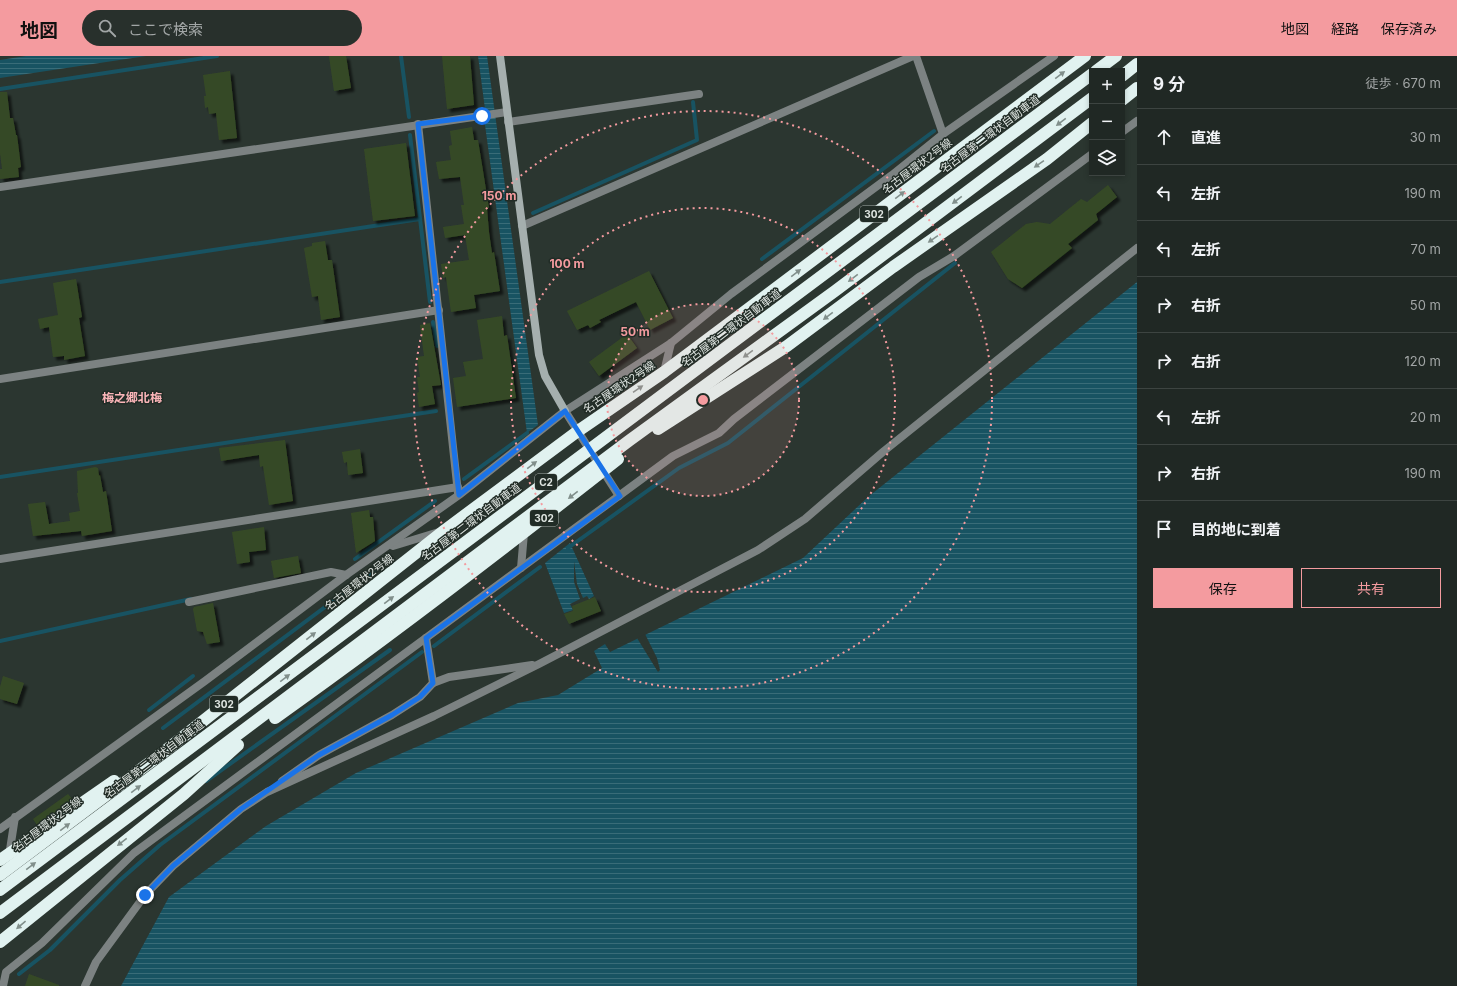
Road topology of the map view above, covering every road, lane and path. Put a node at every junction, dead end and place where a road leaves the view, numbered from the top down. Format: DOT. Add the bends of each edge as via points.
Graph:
graph roads {
  1 [pos="500,56"];
  2 [pos="914,56"];
  3 [pos="1054,56"];
  4 [pos="1085,56"];
  5 [pos="1116,56"];
  6 [pos="1137,64"];
  7 [pos="1100,68"];
  8 [pos="1125,74"];
  9 [pos="1089,76"];
  10 [pos="1137,88"];
  11 [pos="699,94"];
  12 [pos="1125,98"];
  13 [pos="1089,100"];
  14 [pos="503,113"];
  15 [pos="1137,121"];
  16 [pos="508,122"];
  17 [pos="418,124"];
  18 [pos="1089,125"];
  19 [pos="1125,130"];
  20 [pos="943,134"];
  21 [pos="1089,156"];
  22 [pos="0,187"];
  23 [pos="522,226"];
  24 [pos="1137,248"];
  25 [pos="439,310"];
  26 [pos="671,343"];
  27 [pos="664,372"];
  28 [pos="0,379"];
  29 [pos="565,411"];
  30 [pos="578,431"];
  31 [pos="603,471"];
  32 [pos="458,491"];
  33 [pos="620,496"];
  34 [pos="445,530"];
  35 [pos="524,533"];
  36 [pos="374,555"];
  37 [pos="0,559"];
  38 [pos="521,568"];
  39 [pos="346,575"];
  40 [pos="189,602"];
  41 [pos="426,638"];
  42 [pos="539,664"];
  43 [pos="433,683"];
  44 [pos="269,690"];
  45 [pos="288,698"];
  46 [pos="267,792"];
  47 [pos="15,817"];
  48 [pos="0,829"];
  49 [pos="2,869"];
  50 [pos="0,890"];
  51 [pos="0,913"];
  52 [pos="0,920"];
  53 [pos="0,942"];
  54 [pos="3,986"];
  55 [pos="85,986"];
  1 -- 14 [label="street"];
  2 -- 20 [label="street"];
  2 -- 23 [label="street"];
  3 -- 20 [label="street"];
  27 -- 4 [label="highway, 名古屋環状2号線 / 302, one-way"];
  5 -- 7 [label="highway"];
  6 -- 8 [label="highway"];
  44 -- 9 [label="highway, 名古屋第二環状自動車道 / C2, one-way"];
  10 -- 12 [label="highway"];
  11 -- 16 [label="street"];
  13 -- 45 [label="highway, C2, one-way" via="835,291 630,440"];
  14 -- 16 [label="street"];
  14 -- 17 [label="street"];
  15 -- 19 [label="street"];
  16 -- 23 [label="street"];
  17 -- 22 [label="street"];
  17 -- 25 [label="street"];
  18 -- 31 [label="highway, 302, one-way" via="787,346 652,433"];
  20 -- 26 [label="street" via="892,175 731,294"];
  21 -- 33 [label="street" via="954,256 919,277 719,433 673,456"];
  23 -- 29 [label="street" via="539,355 545,376"];
  24 -- 42 [label="street" via="884,451 805,519 758,550"];
  25 -- 28 [label="street"];
  25 -- 32 [label="street"];
  26 -- 27 [label="street"];
  26 -- 29 [label="street"];
  30 -- 27 [label="highway, 名古屋環状2号線 / 302, one-way"];
  29 -- 30 [label="street"];
  29 -- 32 [label="street"];
  30 -- 31 [label="street"];
  34 -- 30 [label="highway, 名古屋環状2号線 / 302, one-way"];
  31 -- 33 [label="street"];
  31 -- 35 [label="highway, 302, one-way"];
  32 -- 36 [label="street"];
  32 -- 37 [label="street"];
  33 -- 38 [label="street"];
  34 -- 36 [label="street" via="399,543"];
  49 -- 34 [label="highway, 名古屋環状2号線 / 302, one-way" via="165,751"];
  35 -- 38 [label="street"];
  35 -- 52 [label="highway, 302" via="367,652 214,761"];
  36 -- 39 [label="street"];
  38 -- 41 [label="street"];
  39 -- 40 [label="street" via="331,572"];
  39 -- 47 [label="street" via="205,681"];
  41 -- 43 [label="street"];
  41 -- 54 [label="street" via="134,853 42,943 6,972"];
  42 -- 43 [label="street" via="449,678"];
  42 -- 46 [label="street" via="434,716"];
  43 -- 46 [label="street" via="420,697 319,755"];
  44 -- 49 [label="highway" via="108,785"];
  50 -- 44 [label="highway, 名古屋第二環状自動車道 / C2, one-way"];
  45 -- 51 [label="highway, C2"];
  45 -- 53 [label="highway, one-way" via="184,794"];
  46 -- 55 [label="street" via="212,832 145,895 96,962"];
  47 -- 48 [label="street"];
  47 -- 49 [label="street"];
}
